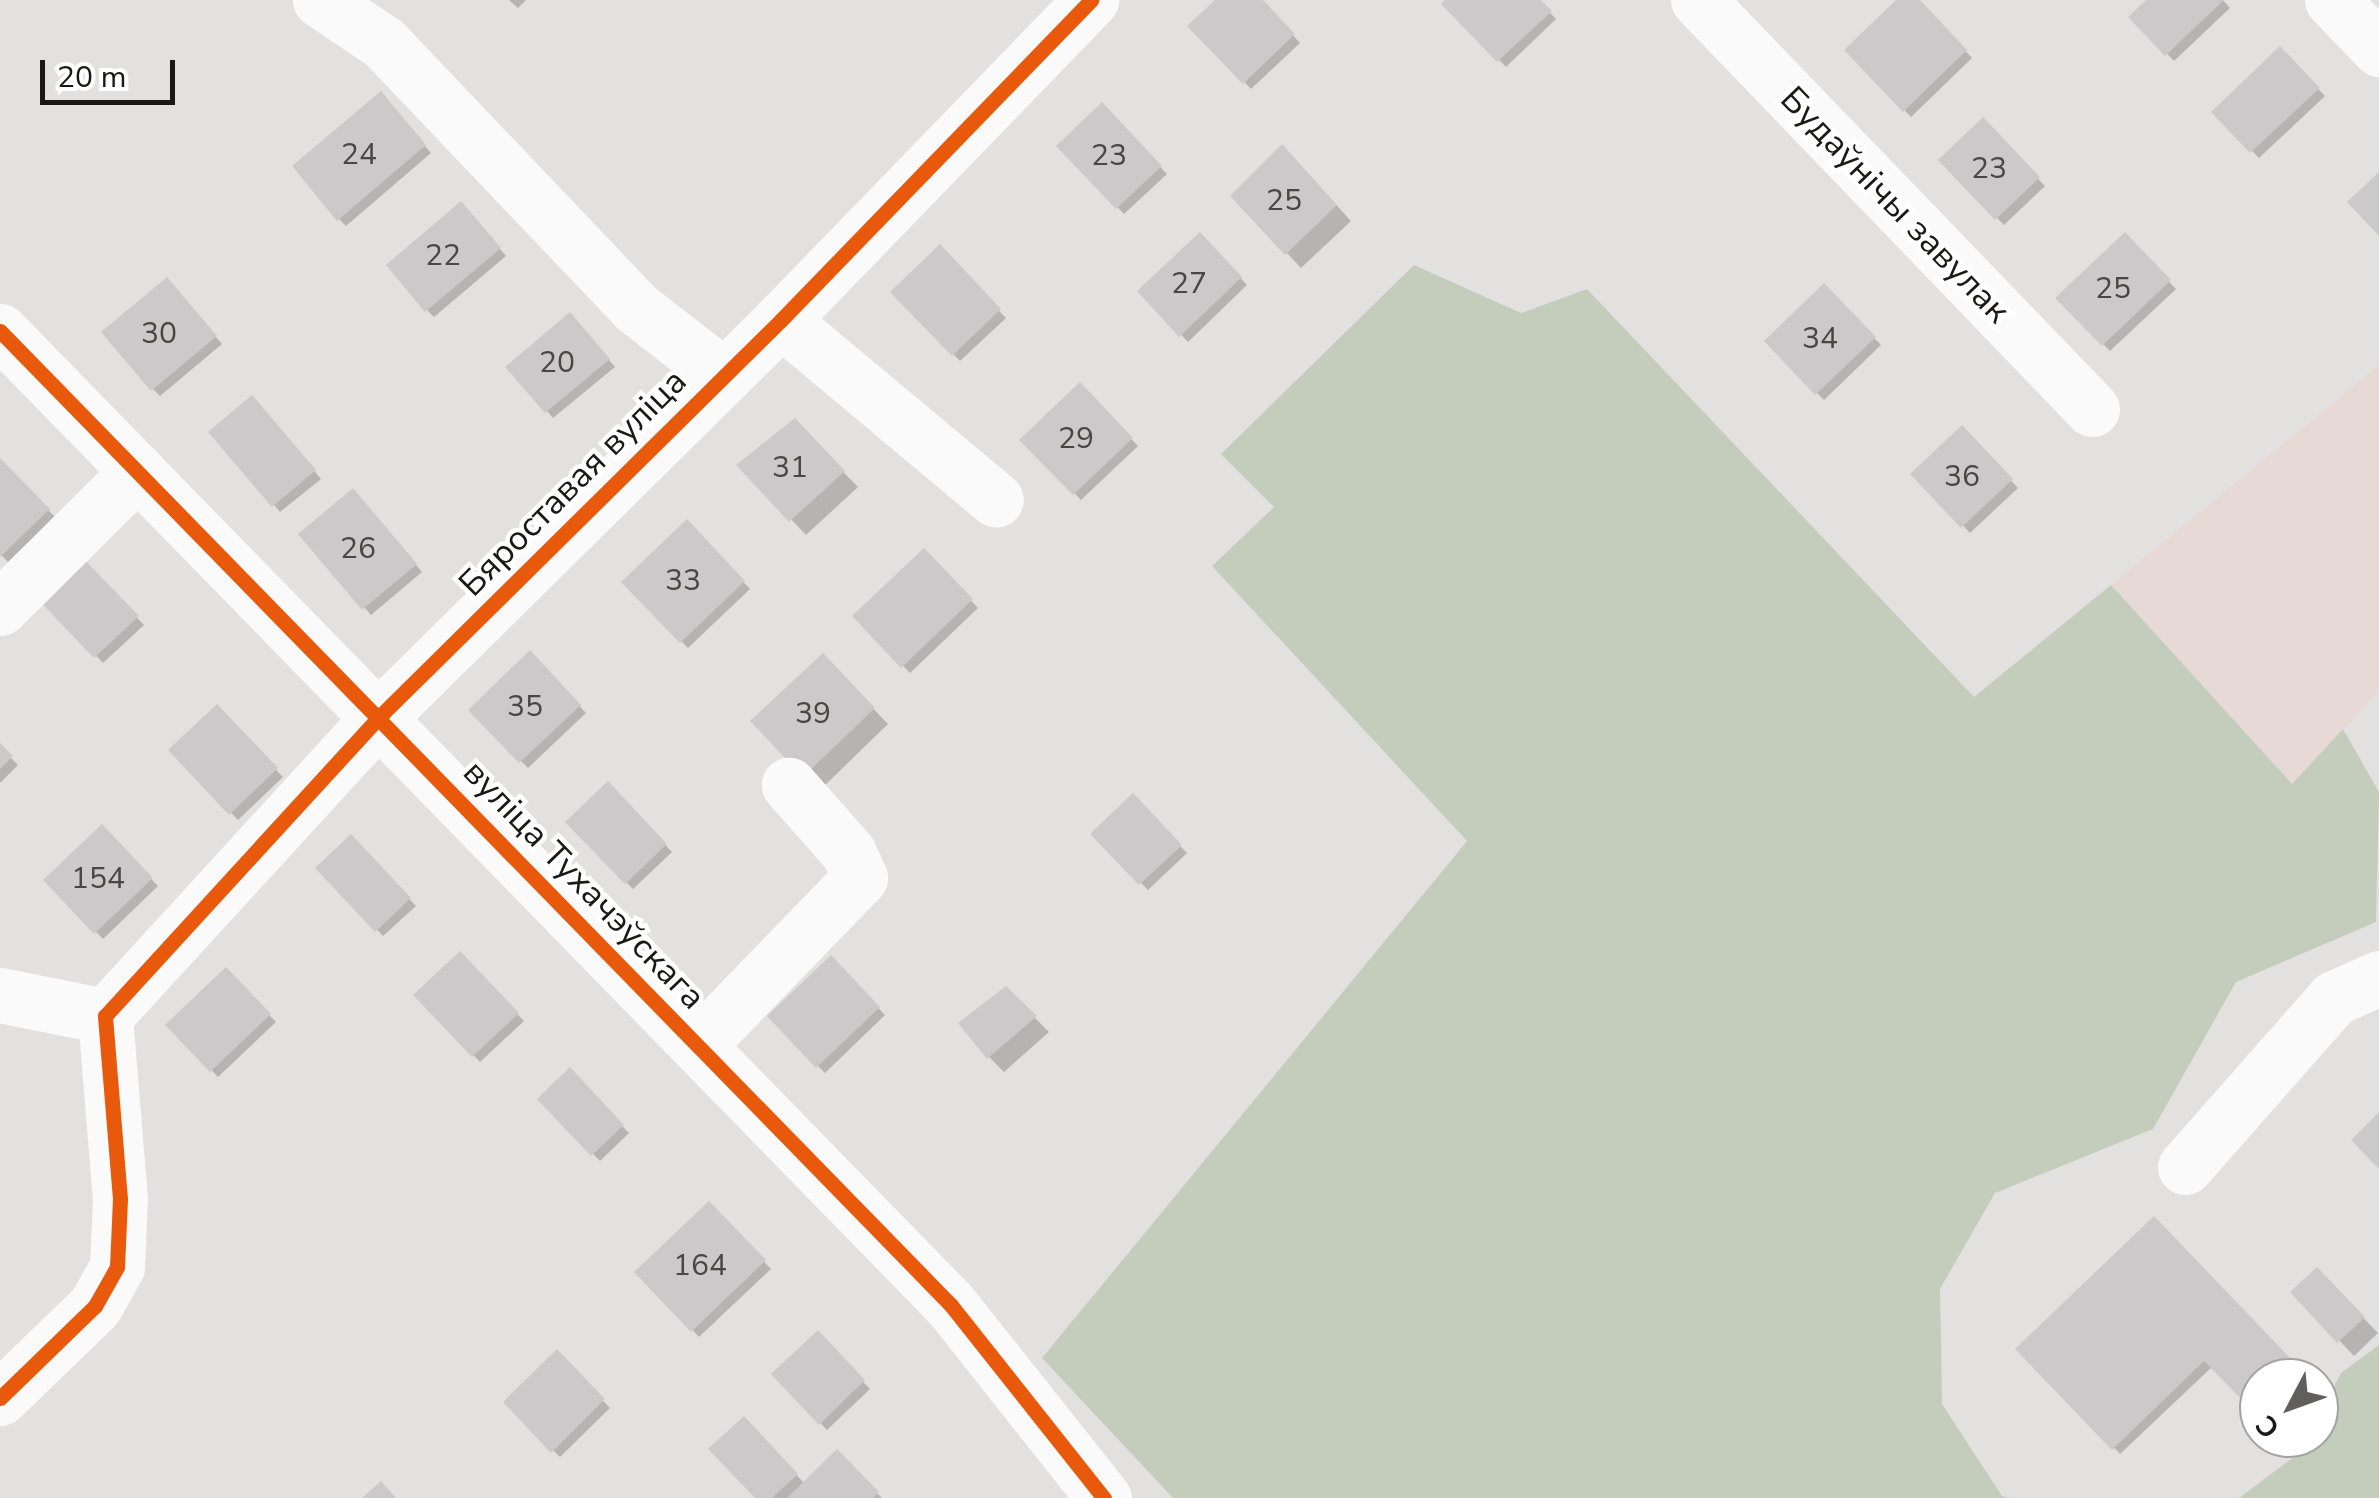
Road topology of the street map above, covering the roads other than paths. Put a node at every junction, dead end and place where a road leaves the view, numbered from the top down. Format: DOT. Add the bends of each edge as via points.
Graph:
graph roads {
  1 [pos="320,0"];
  2 [pos="1091,0"];
  3 [pos="1698,0"];
  4 [pos="2332,0"];
  5 [pos="2379,49"];
  6 [pos="781,320"];
  7 [pos="0,330"];
  8 [pos="724,376"];
  9 [pos="2092,410"];
  10 [pos="138,472"];
  11 [pos="996,500"];
  12 [pos="0,608"];
  13 [pos="378,717"];
  14 [pos="790,785"];
  15 [pos="2379,978"];
  16 [pos="0,995"];
  17 [pos="105,1016"];
  18 [pos="698,1045"];
  19 [pos="2185,1167"];
  20 [pos="0,1398"];
  21 [pos="1080,1490"];
  1 -- 8 [label="street" via="384,44 635,307"];
  2 -- 6 [label="street, Бяроставая вуліца"];
  3 -- 9 [label="street, Будаўнічы завулак"];
  4 -- 5 [label="street"];
  6 -- 8 [label="street, Бяроставая вуліца"];
  6 -- 11 [label="street"];
  7 -- 10 [label="street, вуліца Тухачэўскага"];
  8 -- 13 [label="street, Бяроставая вуліца"];
  10 -- 12 [label="street"];
  10 -- 13 [label="street, вуліца Тухачэўскага"];
  13 -- 17 [label="street, Бяроставая вуліца"];
  13 -- 18 [label="street, вуліца Тухачэўскага"];
  14 -- 18 [label="street" via="849,853 860,878"];
  15 -- 19 [label="street" via="2334,998"];
  16 -- 17 [label="street"];
  17 -- 20 [label="street" via="120,1199 117,1267 96,1306"];
  18 -- 21 [label="street, вуліца Тухачэўскага" via="950,1304"];
}
